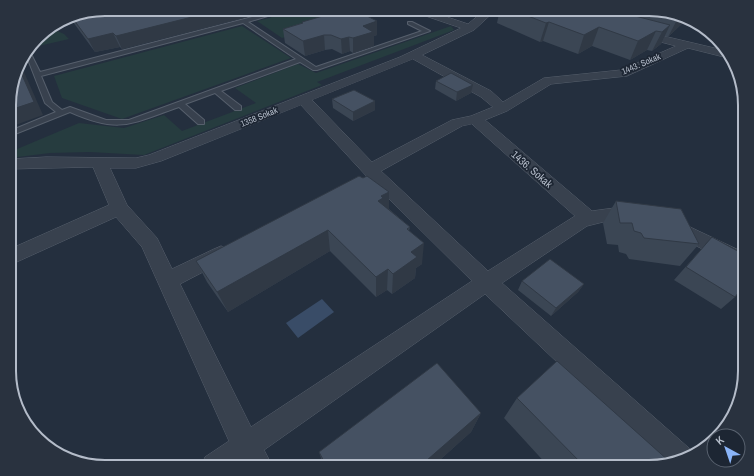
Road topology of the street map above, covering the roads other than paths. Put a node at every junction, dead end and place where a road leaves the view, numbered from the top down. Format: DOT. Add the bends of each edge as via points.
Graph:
graph roads {
  1 [pos="265,16"];
  2 [pos="435,16"];
  3 [pos="484,16"];
  4 [pos="245,22"];
  5 [pos="410,23"];
  6 [pos="470,28"];
  7 [pos="625,29"];
  8 [pos="684,46"];
  9 [pos="722,54"];
  10 [pos="413,55"];
  11 [pos="30,57"];
  12 [pos="300,60"];
  13 [pos="37,75"];
  14 [pos="216,91"];
  15 [pos="303,99"];
  16 [pos="180,104"];
  17 [pos="238,108"];
  18 [pos="502,108"];
  19 [pos="61,113"];
  20 [pos="475,120"];
  21 [pos="200,122"];
  22 [pos="16,132"];
  23 [pos="16,164"];
  24 [pos="100,164"];
  25 [pos="369,176"];
  26 [pos="119,208"];
  27 [pos="588,218"];
  28 [pos="237,245"];
  29 [pos="16,254"];
  30 [pos="738,258"];
  31 [pos="168,280"];
  32 [pos="487,282"];
  33 [pos="676,455"];
  34 [pos="253,456"];
  35 [pos="239,460"];
  1 -- 4 [label="lane"];
  2 -- 6 [label="street"];
  3 -- 6 [label="street, 1358 Sokak"];
  4 -- 12 [label="lane"];
  4 -- 13 [label="lane"];
  5 -- 12 [label="lane" via="427,31 315,69"];
  6 -- 10 [label="street, 1358 Sokak"];
  7 -- 8 [label="street"];
  8 -- 9 [label="street"];
  8 -- 18 [label="street, 1443. Sokak" via="623,73 548,81"];
  10 -- 15 [label="street, 1358 Sokak"];
  10 -- 18 [label="street" via="486,94"];
  11 -- 13 [label="lane"];
  12 -- 14 [label="lane"];
  13 -- 19 [label="lane" via="49,103"];
  14 -- 16 [label="lane"];
  14 -- 17 [label="lane"];
  15 -- 24 [label="street, 1358 Sokak" via="155,158 136,163"];
  15 -- 25 [label="street"];
  16 -- 19 [label="lane" via="118,125 101,122 70,109"];
  16 -- 21 [label="lane"];
  18 -- 20 [label="street"];
  19 -- 22 [label="lane"];
  20 -- 25 [label="street" via="457,123"];
  20 -- 27 [label="street, 1436. Sokak"];
  23 -- 24 [label="street, 1358 Sokak"];
  24 -- 26 [label="street"];
  25 -- 32 [label="street"];
  26 -- 29 [label="street"];
  26 -- 31 [label="street" via="150,243"];
  27 -- 30 [label="street" via="596,214 626,214 677,226"];
  27 -- 32 [label="street"];
  28 -- 31 [label="street"];
  31 -- 34 [label="street"];
  32 -- 33 [label="street"];
  32 -- 34 [label="street"];
  34 -- 35 [label="street"];
}
